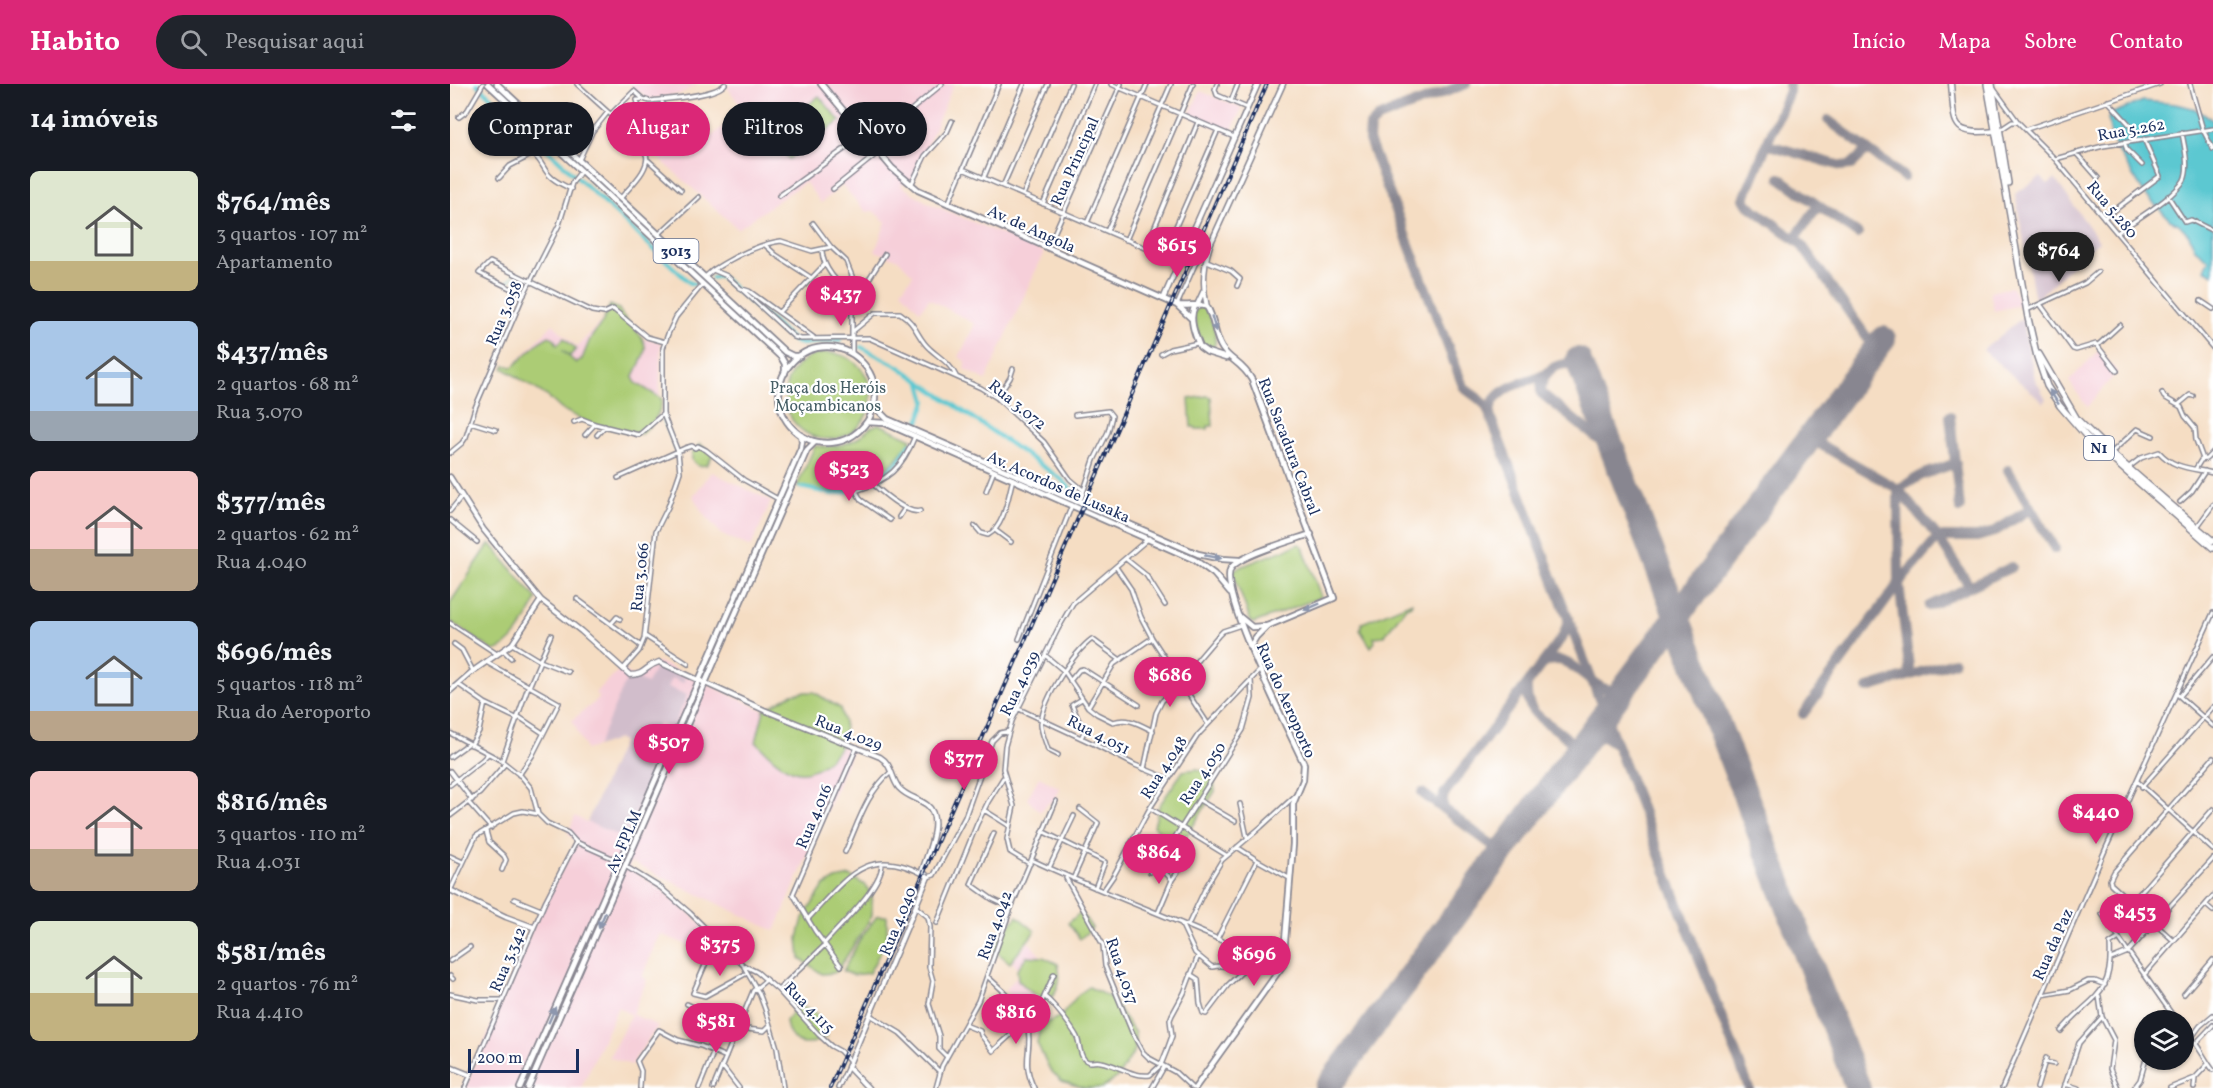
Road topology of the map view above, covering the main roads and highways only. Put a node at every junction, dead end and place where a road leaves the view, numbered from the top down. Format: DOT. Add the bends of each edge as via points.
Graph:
graph roads {
  1 [pos="488,84"];
  2 [pos="497,84"];
  3 [pos="821,84"];
  4 [pos="1991,85"];
  5 [pos="1997,131"];
  6 [pos="1177,305"];
  7 [pos="1196,306"];
  8 [pos="1192,319"];
  9 [pos="1218,342"];
  10 [pos="1210,352"];
  11 [pos="800,356"];
  12 [pos="1244,367"];
  13 [pos="785,373"];
  14 [pos="874,406"];
  15 [pos="867,422"];
  16 [pos="801,435"];
  17 [pos="815,442"];
  18 [pos="2172,508"];
  19 [pos="1311,534"];
  20 [pos="2213,541"];
  21 [pos="2213,548"];
  22 [pos="1239,560"];
  23 [pos="1230,593"];
  24 [pos="1238,616"];
  25 [pos="1267,626"];
  26 [pos="1250,648"];
  27 [pos="702,679"];
  28 [pos="610,885"];
  29 [pos="616,887"];
  30 [pos="542,1039"];
  31 [pos="549,1041"];
  32 [pos="520,1088"];
  33 [pos="528,1088"];
  34 [pos="1193,1088"];
  1 -- 13 [label="main road, 3013" via="781,357"];
  2 -- 11 [label="main road, 3013" via="764,333 789,355"];
  3 -- 6 [label="main road, Av. de Angola" via="911,185"];
  4 -- 5 [label="highway, N1"];
  5 -- 18 [label="highway, N1" via="2039,357 2078,419"];
  18 -- 5 [label="highway, N1, one-way" via="2086,436 2047,386 2028,318"];
  6 -- 7 [label="main road"];
  6 -- 8 [label="main road"];
  7 -- 8 [label="main road"];
  7 -- 9 [label="main road, one-way" via="1207,307"];
  8 -- 10 [label="main road, Rua Sacadura Cabral" via="1198,343"];
  9 -- 10 [label="main road"];
  9 -- 12 [label="main road, Rua Sacadura Cabral" via="1227,355"];
  10 -- 12 [label="main road, Rua Sacadura Cabral"];
  11 -- 13 [label="main road"];
  11 -- 14 [label="main road" via="831,348 852,354 871,376"];
  12 -- 19 [label="main road, Rua Sacadura Cabral"];
  13 -- 16 [label="main road" via="781,406 791,427"];
  14 -- 15 [label="main road"];
  14 -- 22 [label="main road, Av. Acordos de Lusaka, one-way" via="887,419 1198,554"];
  15 -- 17 [label="main road" via="844,440"];
  15 -- 23 [label="main road, Av. Acordos de Lusaka" via="885,423 1149,538 1203,565"];
  16 -- 17 [label="main road"];
  16 -- 27 [label="main road" via="801,448"];
  17 -- 27 [label="main road, Av. FPLM" via="807,450"];
  18 -- 20 [label="highway, N1"];
  18 -- 21 [label="highway, N1"];
  19 -- 22 [label="main road"];
  19 -- 25 [label="main road, Rua do Aeroporto, one-way" via="1334,598"];
  22 -- 23 [label="main road, Rua do Aeroporto" via="1229,571"];
  23 -- 24 [label="main road, Rua do Aeroporto"];
  24 -- 25 [label="main road, Rua do Aeroporto" via="1252,627"];
  24 -- 26 [label="main road, Rua do Aeroporto"];
  25 -- 26 [label="main road"];
  26 -- 34 [label="main road, Rua do Aeroporto" via="1304,764 1303,780 1293,804 1285,950 1280,970"];
  27 -- 28 [label="main road, Av. FPLM"];
  27 -- 29 [label="main road, Av. FPLM" via="698,698"];
  28 -- 29 [label="main road"];
  30 -- 28 [label="main road, Av. FPLM, one-way"];
  29 -- 31 [label="main road, Av. FPLM, one-way"];
  30 -- 31 [label="main road"];
  30 -- 32 [label="main road, Av. FPLM"];
  31 -- 33 [label="main road, Av. FPLM"];
}
